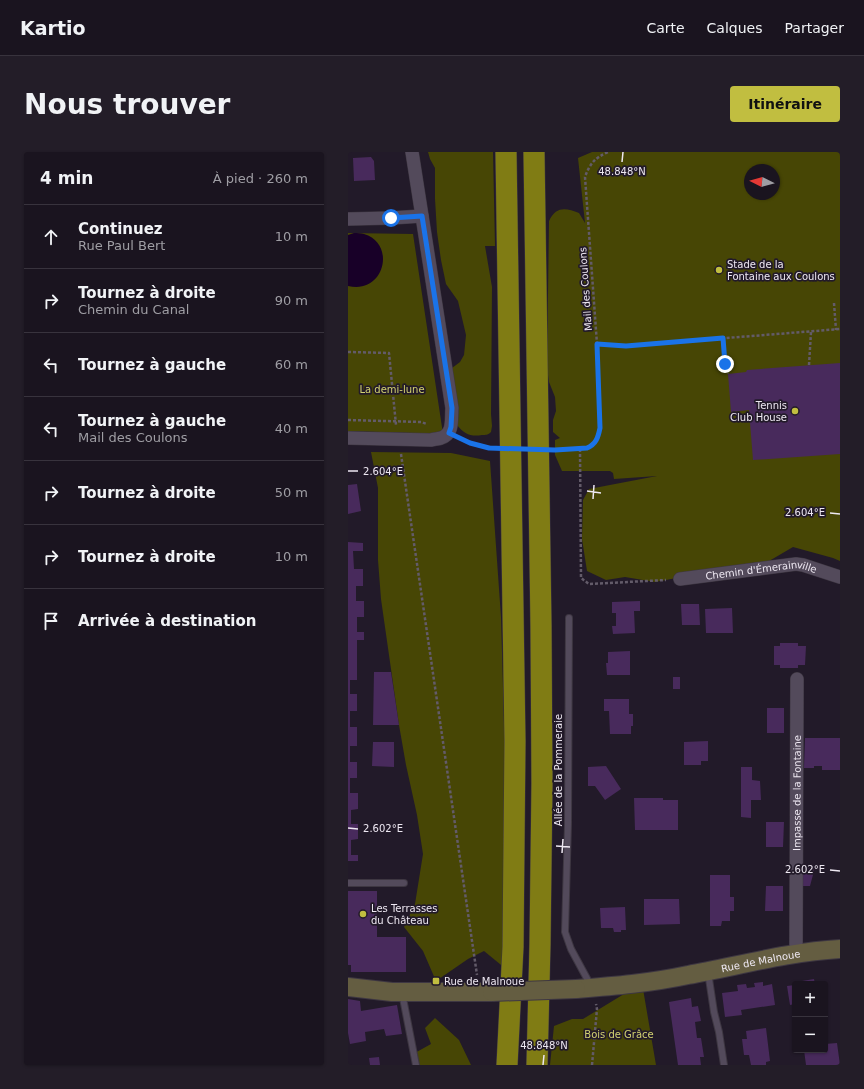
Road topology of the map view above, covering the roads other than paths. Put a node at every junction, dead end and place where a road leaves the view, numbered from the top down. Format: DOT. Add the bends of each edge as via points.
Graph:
graph roads {
  1 [pos="412,152"];
  2 [pos="506,152"];
  3 [pos="534,152"];
  4 [pos="422,216"];
  5 [pos="348,218"];
  6 [pos="348,438"];
  7 [pos="840,577"];
  8 [pos="680,579"];
  9 [pos="569,618"];
  10 [pos="797,679"];
  11 [pos="348,883"];
  12 [pos="404,883"];
  13 [pos="840,949"];
  14 [pos="796,954"];
  15 [pos="708,971"];
  16 [pos="348,987"];
  17 [pos="584,988"];
  18 [pos="402,992"];
  19 [pos="416,1065"];
  20 [pos="507,1065"];
  21 [pos="537,1065"];
  22 [pos="724,1065"];
  1 -- 4 [label="street"];
  2 -- 20 [label="highway" via="515,741 513,947"];
  3 -- 21 [label="highway" via="542,775"];
  4 -- 5 [label="street"];
  4 -- 6 [label="street" via="452,408 451,427 449,433 436,439"];
  7 -- 8 [label="street, Chemin d'Émerainville" via="796,564"];
  9 -- 17 [label="lane, Allée de la Pommeraie" via="565,932"];
  10 -- 14 [label="street, Impasse de la Fontaine"];
  11 -- 12 [label="lane"];
  13 -- 14 [label="main road, Rue de Malnoue"];
  14 -- 15 [label="main road, Rue de Malnoue"];
  15 -- 17 [label="main road, Rue de Malnoue" via="645,983"];
  15 -- 22 [label="lane"];
  16 -- 18 [label="main road, Rue de Malnoue"];
  17 -- 18 [label="main road, Rue de Malnoue, bridge"];
  18 -- 19 [label="lane"];
}
